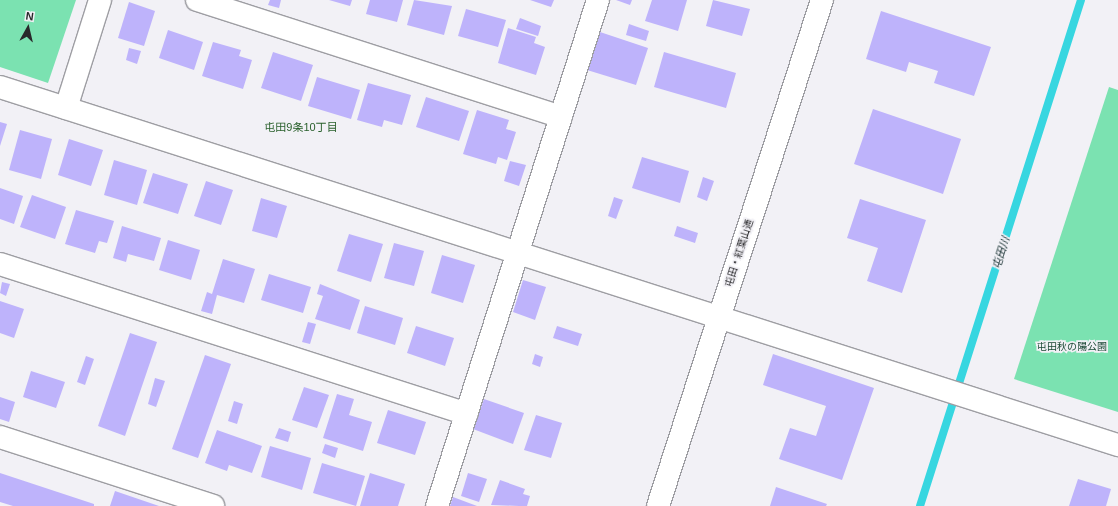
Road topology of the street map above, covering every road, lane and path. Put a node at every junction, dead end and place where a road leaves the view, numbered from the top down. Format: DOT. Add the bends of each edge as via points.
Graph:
graph roads {
  1 [pos="100,0"];
  2 [pos="197,0"];
  3 [pos="598,0"];
  4 [pos="822,0"];
  5 [pos="0,86"];
  6 [pos="66,108"];
  7 [pos="561,117"];
  8 [pos="519,254"];
  9 [pos="0,264"];
  10 [pos="717,318"];
  11 [pos="467,414"];
  12 [pos="0,437"];
  13 [pos="1118,445"];
  14 [pos="213,506"];
  15 [pos="437,506"];
  16 [pos="658,506"];
  1 -- 6 [label="street"];
  2 -- 7 [label="street"];
  3 -- 7 [label="street"];
  4 -- 10 [label="street, 屯田・紅葉山通"];
  5 -- 6 [label="street"];
  6 -- 8 [label="street"];
  7 -- 8 [label="street"];
  8 -- 10 [label="street"];
  8 -- 11 [label="street"];
  9 -- 11 [label="street"];
  10 -- 13 [label="street"];
  10 -- 16 [label="street, 屯田・紅葉山通"];
  11 -- 15 [label="street"];
  12 -- 14 [label="street"];
}
